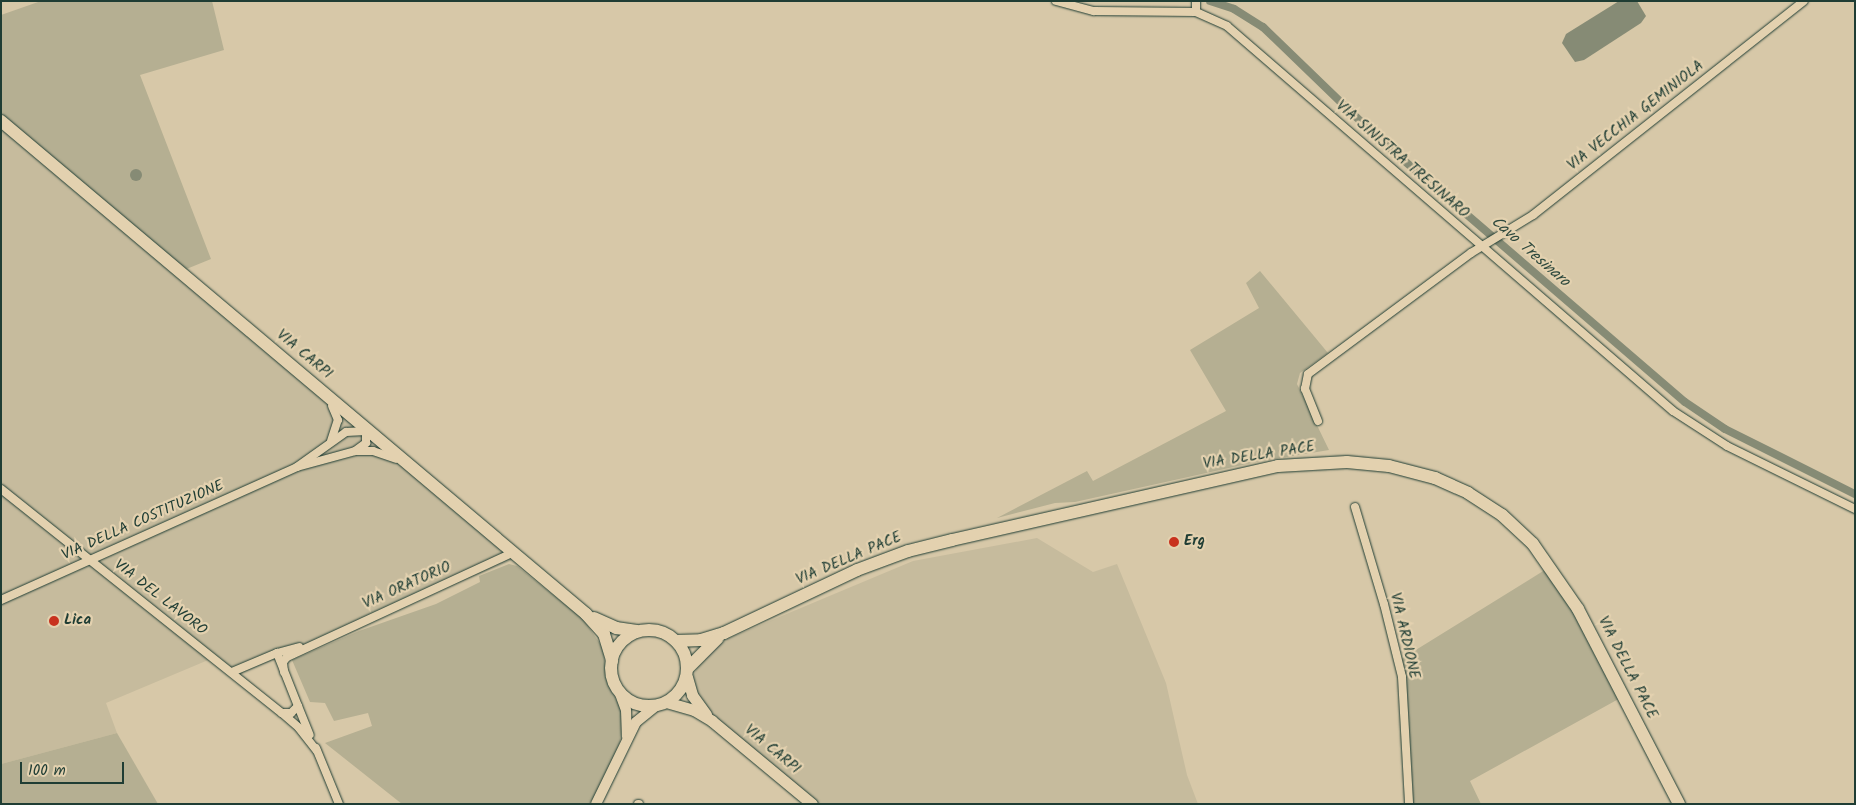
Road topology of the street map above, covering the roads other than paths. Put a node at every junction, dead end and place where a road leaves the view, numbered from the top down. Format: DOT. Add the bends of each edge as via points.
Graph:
graph roads {
  1 [pos="1056,1"];
  2 [pos="1196,1"];
  3 [pos="1804,1"];
  4 [pos="1196,12"];
  5 [pos="1,121"];
  6 [pos="1484,246"];
  7 [pos="322,392"];
  8 [pos="1318,421"];
  9 [pos="366,431"];
  10 [pos="331,441"];
  11 [pos="355,451"];
  12 [pos="402,461"];
  13 [pos="296,467"];
  14 [pos="1,489"];
  15 [pos="1355,507"];
  16 [pos="1855,509"];
  17 [pos="512,553"];
  18 [pos="90,560"];
  19 [pos="1,600"];
  20 [pos="586,614"];
  21 [pos="637,631"];
  22 [pos="724,633"];
  23 [pos="676,640"];
  24 [pos="314,644"];
  25 [pos="277,653"];
  26 [pos="612,661"];
  27 [pos="232,672"];
  28 [pos="284,672"];
  29 [pos="687,673"];
  30 [pos="619,691"];
  31 [pos="662,704"];
  32 [pos="298,706"];
  33 [pos="282,713"];
  34 [pos="712,721"];
  35 [pos="627,741"];
  36 [pos="317,751"];
  37 [pos="336,803"];
  38 [pos="596,804"];
  39 [pos="812,804"];
  40 [pos="1409,804"];
  41 [pos="1679,804"];
  1 -- 4 [label="street, VIA SINISTRA TRESINARO" via="1094,12"];
  2 -- 4 [label="street"];
  3 -- 6 [label="street, VIA VECCHIA GEMINIOLA" via="1533,215"];
  4 -- 6 [label="street, VIA SINISTRA TRESINARO" via="1227,26"];
  5 -- 7 [label="main road, VIA CARPI"];
  6 -- 8 [label="street" via="1308,374 1305,389"];
  6 -- 16 [label="street, VIA SINISTRA TRESINARO" via="1692,425 1733,450"];
  7 -- 9 [label="main road, VIA CARPI"];
  7 -- 10 [label="street" via="338,416"];
  9 -- 10 [label="street, VIA DELLA COSTITUZIONE" via="352,430"];
  9 -- 11 [label="street" via="366,443"];
  9 -- 12 [label="main road, VIA CARPI"];
  10 -- 13 [label="street, VIA DELLA COSTITUZIONE"];
  11 -- 12 [label="street, VIA DELLA COSTITUZIONE" via="373,451"];
  11 -- 13 [label="street, VIA DELLA COSTITUZIONE"];
  12 -- 17 [label="main road, VIA CARPI"];
  13 -- 18 [label="street, VIA DELLA COSTITUZIONE"];
  14 -- 18 [label="street, VIA DEL LAVORO"];
  15 -- 40 [label="street, VIA ARDIONE" via="1402,677"];
  17 -- 20 [label="main road, VIA CARPI"];
  17 -- 24 [label="street, VIA ORATORIO"];
  18 -- 19 [label="street, VIA DELLA COSTITUZIONE"];
  18 -- 27 [label="street, VIA DEL LAVORO"];
  20 -- 21 [label="main road, VIA CARPI" via="616,628"];
  20 -- 26 [label="main road, VIA CARPI" via="604,634"];
  21 -- 23 [label="main road, VIA CARPI" via="658,630"];
  21 -- 26 [label="main road" via="620,643"];
  22 -- 23 [label="main road, VIA DELLA PACE" via="702,640"];
  22 -- 29 [label="main road, VIA DELLA PACE"];
  22 -- 41 [label="main road, VIA DELLA PACE" via="858,570 908,551 1258,470 1333,462 1389,466 1435,478 1468,493 1502,515 1533,544 1578,609"];
  23 -- 29 [label="main road, VIA CARPI" via="685,653"];
  24 -- 25 [label="street, VIA ORATORIO"];
  24 -- 28 [label="street, VIA ORATORIO" via="287,657 283,662"];
  25 -- 27 [label="street, VIA ORATORIO"];
  25 -- 28 [label="street"];
  26 -- 30 [label="main road, VIA CARPI" via="611,672"];
  27 -- 33 [label="street"];
  28 -- 32 [label="street"];
  29 -- 31 [label="main road" via="679,692"];
  29 -- 34 [label="main road, VIA CARPI" via="692,695"];
  30 -- 31 [label="main road, VIA CARPI" via="632,702"];
  30 -- 35 [label="street" via="626,710"];
  31 -- 34 [label="main road, VIA CARPI" via="694,710"];
  31 -- 35 [label="street" via="636,722"];
  32 -- 33 [label="street" via="291,713"];
  32 -- 36 [label="street"];
  33 -- 36 [label="street"];
  34 -- 39 [label="main road, VIA CARPI"];
  35 -- 38 [label="street"];
  36 -- 37 [label="street"];
}
